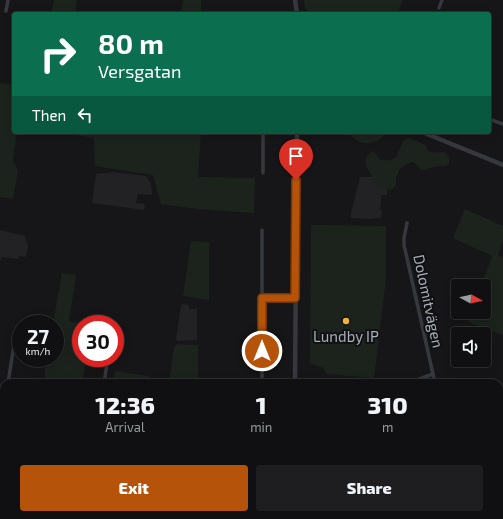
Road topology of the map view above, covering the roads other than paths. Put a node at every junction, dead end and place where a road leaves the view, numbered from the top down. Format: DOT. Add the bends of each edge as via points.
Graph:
graph roads {
  1 [pos="8,0"];
  2 [pos="295,0"];
  3 [pos="442,0"];
  4 [pos="438,8"];
  5 [pos="6,11"];
  6 [pos="297,12"];
  7 [pos="491,120"];
  8 [pos="503,124"];
  9 [pos="263,134"];
  10 [pos="296,134"];
  11 [pos="427,134"];
  12 [pos="503,165"];
  13 [pos="262,173"];
  14 [pos="407,223"];
  15 [pos="262,230"];
  16 [pos="262,298"];
  17 [pos="295,298"];
  18 [pos="12,358"];
  19 [pos="107,367"];
  20 [pos="433,374"];
  21 [pos="9,379"];
  22 [pos="105,379"];
  23 [pos="262,379"];
  24 [pos="295,379"];
  25 [pos="419,379"];
  26 [pos="434,379"];
  1 -- 5 [label="street"];
  2 -- 6 [label="street"];
  3 -- 4 [label="street"];
  7 -- 8 [label="street"];
  9 -- 13 [label="street"];
  10 -- 17 [label="street"];
  11 -- 12 [label="street"];
  14 -- 20 [label="street, Dolomitvägen" via="404,245"];
  15 -- 16 [label="street"];
  16 -- 17 [label="street"];
  16 -- 23 [label="street"];
  17 -- 24 [label="street"];
  18 -- 21 [label="street"];
  19 -- 22 [label="street"];
  20 -- 25 [label="street"];
  20 -- 26 [label="street, Dolomitvägen"];
}
